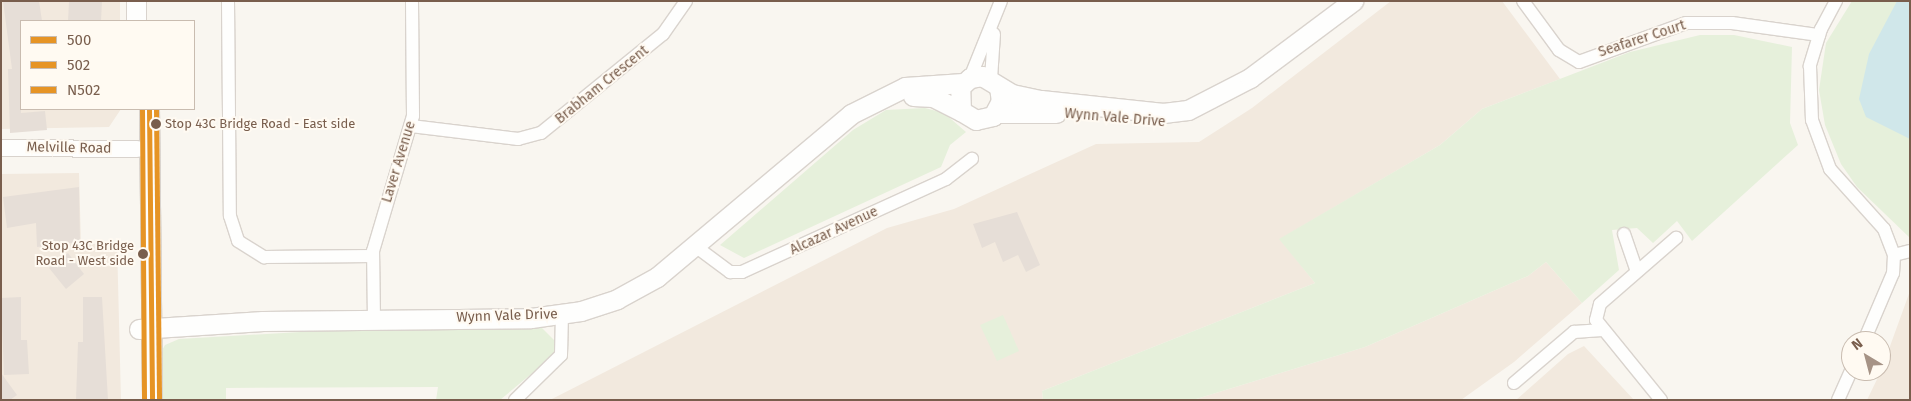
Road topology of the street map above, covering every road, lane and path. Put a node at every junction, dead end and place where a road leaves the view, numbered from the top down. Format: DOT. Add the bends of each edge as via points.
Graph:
graph roads {
  1 [pos="136,1"];
  2 [pos="148,1"];
  3 [pos="228,1"];
  4 [pos="412,1"];
  5 [pos="686,1"];
  6 [pos="1001,1"];
  7 [pos="1353,1"];
  8 [pos="1523,1"];
  9 [pos="1836,1"];
  10 [pos="136,20"];
  11 [pos="148,20"];
  12 [pos="995,22"];
  13 [pos="1818,35"];
  14 [pos="1250,78"];
  15 [pos="967,80"];
  16 [pos="995,83"];
  17 [pos="882,98"];
  18 [pos="137,110"];
  19 [pos="149,110"];
  20 [pos="961,112"];
  21 [pos="996,113"];
  22 [pos="411,126"];
  23 [pos="1,148"];
  24 [pos="143,148"];
  25 [pos="972,159"];
  26 [pos="1624,234"];
  27 [pos="1676,238"];
  28 [pos="695,246"];
  29 [pos="1910,251"];
  30 [pos="1894,255"];
  31 [pos="372,256"];
  32 [pos="1637,271"];
  33 [pos="562,314"];
  34 [pos="374,320"];
  35 [pos="145,327"];
  36 [pos="1602,330"];
  37 [pos="1868,331"];
  38 [pos="1847,381"];
  39 [pos="1514,383"];
  40 [pos="139,400"];
  41 [pos="152,400"];
  42 [pos="515,400"];
  43 [pos="1660,400"];
  44 [pos="1838,400"];
  1 -- 10 [label="main road"];
  2 -- 11 [label="main road"];
  3 -- 31 [label="street" via="230,216 238,241 264,257"];
  4 -- 22 [label="street, Laver Avenue"];
  5 -- 22 [label="street, Brabham Crescent" via="664,34 541,133 510,139"];
  6 -- 12 [label="street"];
  7 -- 14 [label="main road, Wynn Vale Drive"];
  8 -- 13 [label="street, Seafarer Court" via="1559,50 1579,62 1686,23 1732,23"];
  9 -- 13 [label="street"];
  12 -- 15 [label="street"];
  12 -- 16 [label="street"];
  13 -- 30 [label="street" via="1808,85 1816,138 1835,176 1884,229"];
  14 -- 16 [label="main road, Wynn Vale Drive" via="1188,110 1163,113 1041,100"];
  14 -- 21 [label="main road, Wynn Vale Drive" via="1222,104 1193,119 1170,124 1039,111"];
  15 -- 16 [label="main road"];
  15 -- 17 [label="main road, Wynn Vale Drive" via="916,85"];
  15 -- 20 [label="main road" via="957,95"];
  16 -- 21 [label="main road" via="1001,101"];
  17 -- 20 [label="main road, Wynn Vale Drive" via="933,97"];
  17 -- 28 [label="main road, Wynn Vale Drive" via="843,119"];
  18 -- 24 [label="main road"];
  19 -- 24 [label="main road"];
  20 -- 21 [label="main road" via="976,120"];
  22 -- 31 [label="street, Laver Avenue"];
  23 -- 24 [label="street, Melville Road"];
  24 -- 35 [label="main road"];
  25 -- 28 [label="street, Alcazar Avenue" via="946,179 742,272 730,272"];
  26 -- 32 [label="street"];
  27 -- 32 [label="street"];
  28 -- 33 [label="main road, Wynn Vale Drive" via="631,292"];
  29 -- 30 [label="street"];
  30 -- 37 [label="street" via="1893,273"];
  31 -- 34 [label="street, Laver Avenue"];
  32 -- 36 [label="street" via="1600,304 1596,320"];
  33 -- 34 [label="main road, Wynn Vale Drive"];
  33 -- 42 [label="street" via="563,351 558,361"];
  34 -- 35 [label="main road, Wynn Vale Drive"];
  35 -- 40 [label="main road"];
  35 -- 41 [label="main road"];
  36 -- 39 [label="street" via="1574,332"];
  36 -- 43 [label="street"];
  38 -- 44 [label="street"];
}
